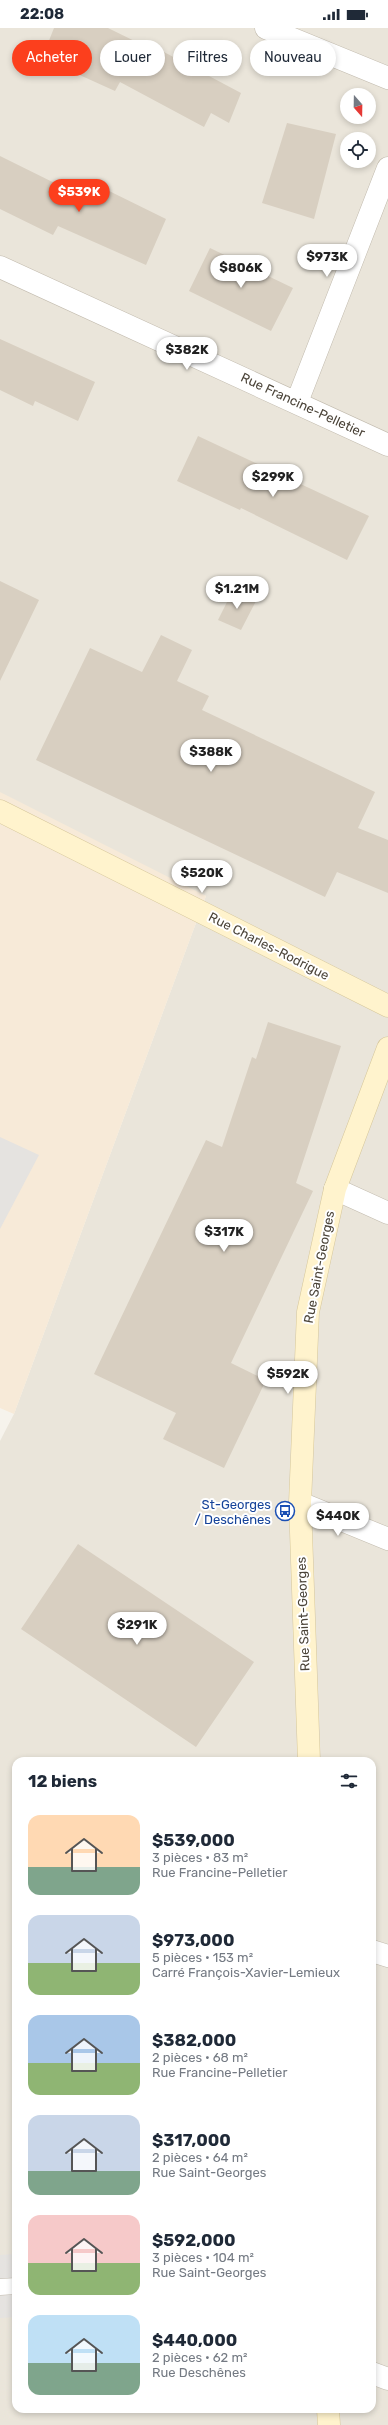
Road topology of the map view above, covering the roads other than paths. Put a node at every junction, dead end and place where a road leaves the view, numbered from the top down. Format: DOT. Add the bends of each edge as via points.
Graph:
graph roads {
  1 [pos="266,28"];
  2 [pos="388,78"];
  3 [pos="388,168"];
  4 [pos="0,267"];
  5 [pos="297,402"];
  6 [pos="388,445"];
  7 [pos="0,812"];
  8 [pos="388,1006"];
  9 [pos="388,1048"];
  10 [pos="335,1188"];
  11 [pos="388,1214"];
  12 [pos="300,1503"];
  13 [pos="388,1539"];
  14 [pos="309,1757"];
  15 [pos="376,1952"];
  16 [pos="388,1956"];
  17 [pos="12,2286"];
  18 [pos="0,2287"];
  19 [pos="376,2375"];
  20 [pos="388,2380"];
  21 [pos="328,2413"];
  22 [pos="329,2425"];
  1 -- 2 [label="street"];
  3 -- 5 [label="street"];
  4 -- 5 [label="street, Rue Francine-Pelletier"];
  5 -- 6 [label="street, Rue Francine-Pelletier"];
  7 -- 8 [label="street, Rue Charles-Rodrigue"];
  9 -- 10 [label="street, Rue Saint-Georges"];
  10 -- 11 [label="street"];
  10 -- 12 [label="street, Rue Saint-Georges" via="308,1312"];
  12 -- 13 [label="street"];
  12 -- 14 [label="street, Rue Saint-Georges"];
  15 -- 16 [label="street"];
  17 -- 18 [label="lane"];
  19 -- 20 [label="street"];
  21 -- 22 [label="street"];
}
